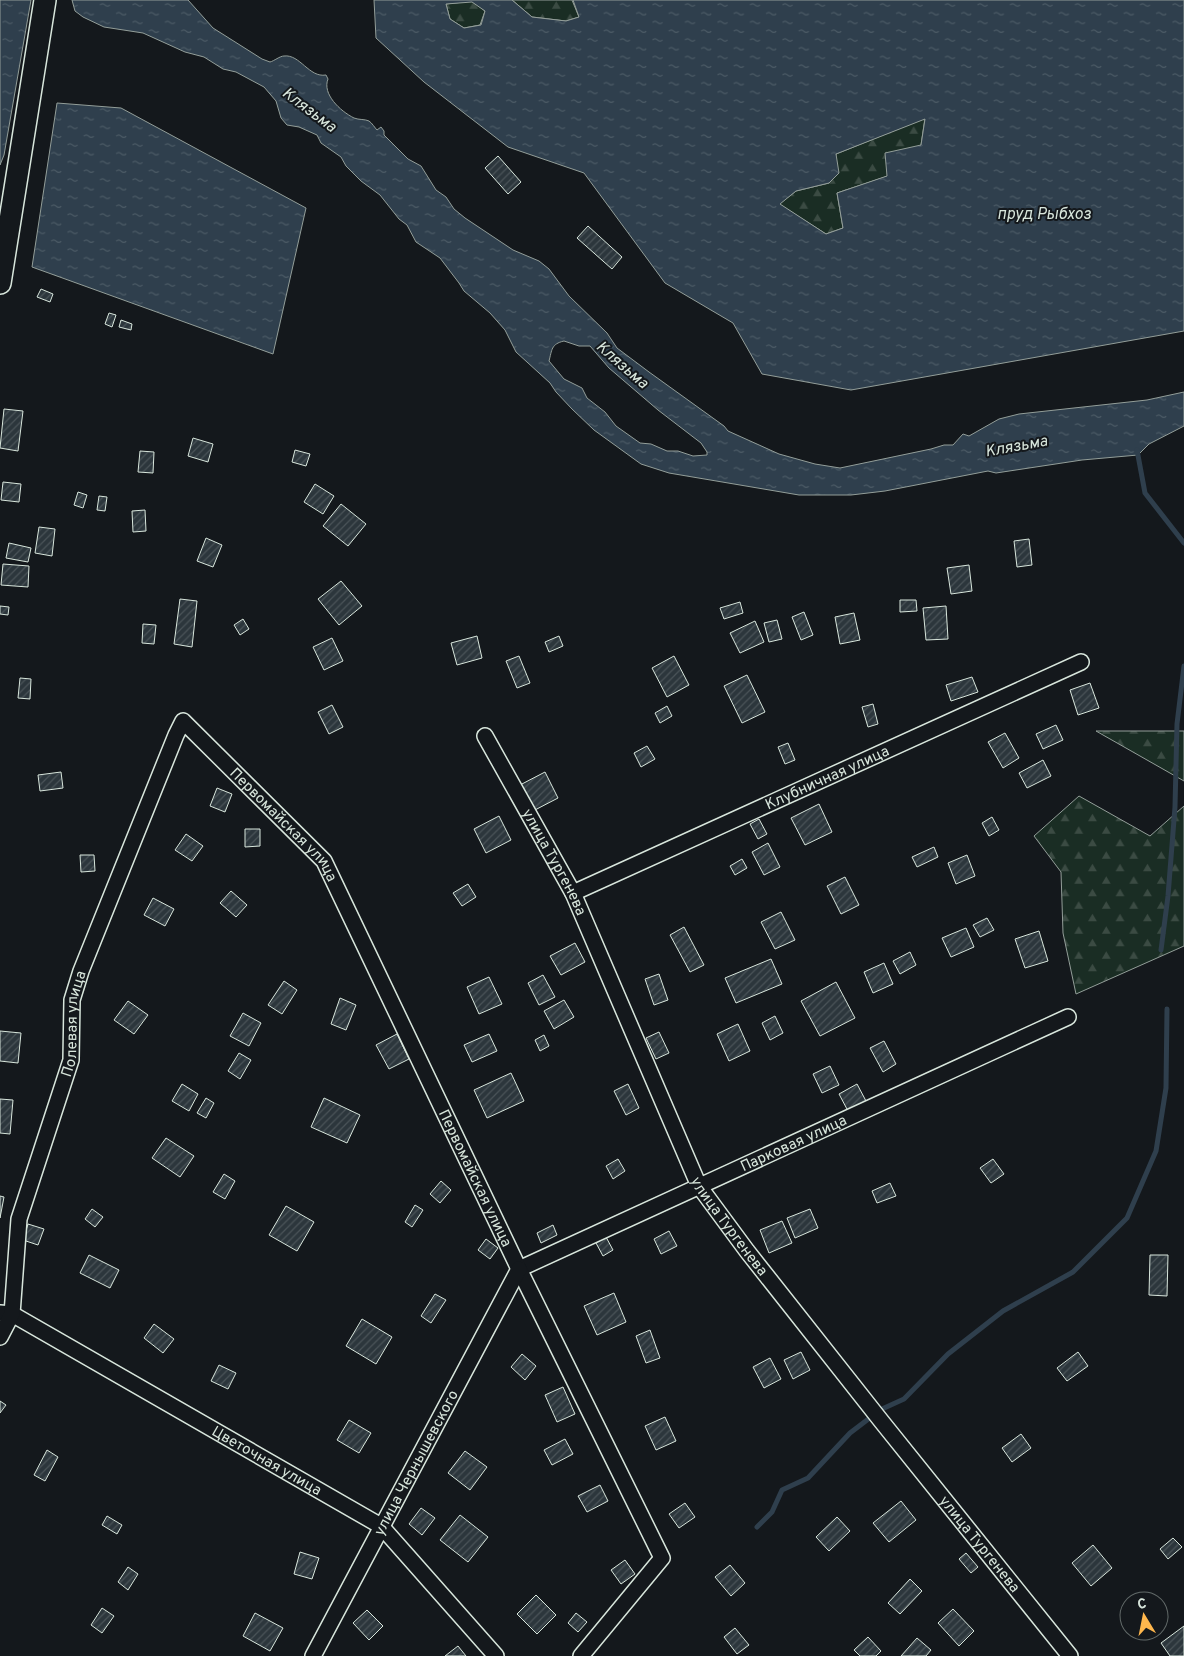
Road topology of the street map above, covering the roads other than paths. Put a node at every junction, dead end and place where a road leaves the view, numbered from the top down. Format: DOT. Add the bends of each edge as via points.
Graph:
graph roads {
  1 [pos="45,0"];
  2 [pos="0,283"];
  3 [pos="1081,662"];
  4 [pos="183,721"];
  5 [pos="485,736"];
  6 [pos="573,893"];
  7 [pos="1068,1017"];
  8 [pos="699,1186"];
  9 [pos="519,1269"];
  10 [pos="6,1314"];
  11 [pos="0,1337"];
  12 [pos="382,1526"];
  13 [pos="313,1656"];
  14 [pos="496,1656"];
  15 [pos="581,1656"];
  16 [pos="1070,1656"];
  1 -- 2 [label="street"];
  3 -- 6 [label="street, Клубничная улица"];
  4 -- 9 [label="street, Первомайская улица" via="324,861"];
  4 -- 10 [label="street, Полевая улица" via="72,1000 71,1060 19,1219"];
  5 -- 6 [label="street, улица Тургенева"];
  6 -- 8 [label="street, улица Тургенева"];
  7 -- 8 [label="street, Парковая улица"];
  8 -- 9 [label="street, Парковая улица"];
  8 -- 16 [label="street, улица Тургенева" via="870,1407"];
  9 -- 12 [label="street, улица Чернышевского"];
  9 -- 15 [label="street, Первомайская улица" via="662,1558"];
  10 -- 11 [label="street, Полевая улица"];
  10 -- 12 [label="street, Цветочная улица"];
  12 -- 13 [label="street, улица Чернышевского"];
  12 -- 14 [label="street, Цветочная улица"];
}
